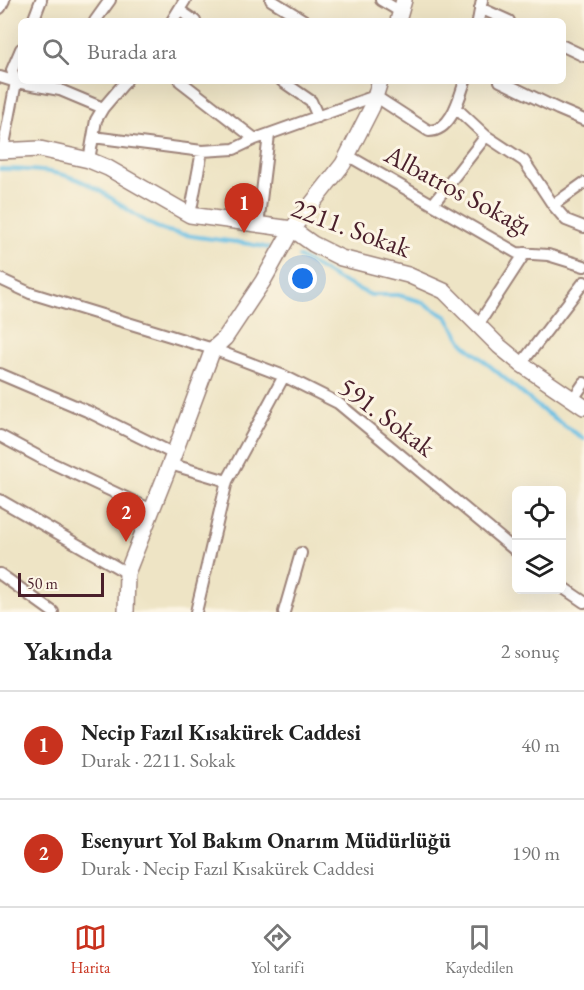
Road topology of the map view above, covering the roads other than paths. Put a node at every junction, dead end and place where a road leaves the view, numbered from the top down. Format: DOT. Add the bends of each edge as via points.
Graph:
graph roads {
  1 [pos="4,0"];
  2 [pos="41,0"];
  3 [pos="110,0"];
  4 [pos="185,0"];
  5 [pos="272,0"];
  6 [pos="381,0"];
  7 [pos="481,4"];
  8 [pos="0,8"];
  9 [pos="179,10"];
  10 [pos="401,11"];
  11 [pos="34,18"];
  12 [pos="97,18"];
  13 [pos="174,18"];
  14 [pos="191,18"];
  15 [pos="300,18"];
  16 [pos="504,18"];
  17 [pos="566,47"];
  18 [pos="18,56"];
  19 [pos="584,56"];
  20 [pos="0,77"];
  21 [pos="16,82"];
  22 [pos="47,84"];
  23 [pos="123,84"];
  24 [pos="184,84"];
  25 [pos="286,84"];
  26 [pos="379,84"];
  27 [pos="464,84"];
  28 [pos="506,84"];
  29 [pos="62,85"];
  30 [pos="375,96"];
  31 [pos="103,108"];
  32 [pos="456,108"];
  33 [pos="318,117"];
  34 [pos="584,120"];
  35 [pos="269,135"];
  36 [pos="486,136"];
  37 [pos="93,137"];
  38 [pos="255,140"];
  39 [pos="2,151"];
  40 [pos="202,151"];
  41 [pos="347,155"];
  42 [pos="89,160"];
  43 [pos="584,183"];
  44 [pos="433,204"];
  45 [pos="553,205"];
  46 [pos="190,214"];
  47 [pos="258,225"];
  48 [pos="584,226"];
  49 [pos="292,229"];
  50 [pos="525,253"];
  51 [pos="584,267"];
  52 [pos="0,279"];
  53 [pos="584,282"];
  54 [pos="478,325"];
  55 [pos="213,349"];
  56 [pos="521,364"];
  57 [pos="0,374"];
  58 [pos="284,376"];
  59 [pos="584,384"];
  60 [pos="579,403"];
  61 [pos="0,436"];
  62 [pos="172,459"];
  63 [pos="228,481"];
  64 [pos="0,500"];
  65 [pos="152,510"];
  66 [pos="512,548"];
  67 [pos="302,553"];
  68 [pos="127,573"];
  69 [pos="0,574"];
  70 [pos="566,590"];
  71 [pos="584,602"];
  72 [pos="53,612"];
  73 [pos="126,612"];
  74 [pos="196,612"];
  75 [pos="284,612"];
  1 -- 8 [label="street"];
  2 -- 11 [label="street"];
  3 -- 12 [label="street"];
  4 -- 9 [label="street"];
  5 -- 15 [label="street"];
  6 -- 10 [label="street"];
  7 -- 16 [label="street"];
  9 -- 13 [label="street"];
  9 -- 14 [label="street"];
  17 -- 19 [label="street"];
  18 -- 21 [label="street" via="12,70"];
  20 -- 21 [label="street"];
  21 -- 39 [label="street"];
  22 -- 29 [label="street"];
  23 -- 31 [label="street"];
  24 -- 38 [label="street"];
  25 -- 33 [label="street" via="310,101"];
  26 -- 30 [label="street"];
  27 -- 32 [label="street"];
  28 -- 34 [label="street"];
  29 -- 31 [label="street"];
  30 -- 32 [label="street" via="429,131 442,127"];
  30 -- 33 [label="street"];
  30 -- 41 [label="street"];
  31 -- 37 [label="street"];
  32 -- 36 [label="street"];
  33 -- 35 [label="street"];
  35 -- 38 [label="street"];
  35 -- 47 [label="street"];
  36 -- 44 [label="street"];
  36 -- 45 [label="street" via="524,160"];
  37 -- 40 [label="street"];
  37 -- 42 [label="street"];
  38 -- 40 [label="street" via="234,149"];
  39 -- 42 [label="street, 2211. Sokak" via="40,149"];
  40 -- 46 [label="street"];
  41 -- 44 [label="street, Albatros Sokağı"];
  41 -- 49 [label="street"];
  42 -- 46 [label="street, 2211. Sokak"];
  43 -- 45 [label="street"];
  44 -- 50 [label="street, Albatros Sokağı" via="518,253"];
  45 -- 48 [label="street" via="566,220"];
  46 -- 47 [label="street, 2211. Sokak"];
  47 -- 49 [label="street, 2211. Sokak"];
  49 -- 54 [label="street, 2211. Sokak" via="341,258 408,275 444,291"];
  49 -- 55 [label="street" via="263,281 225,338"];
  50 -- 51 [label="street, Albatros Sokağı" via="548,255"];
  50 -- 54 [label="street"];
  52 -- 55 [label="street, 591. Sokak" via="30,293"];
  53 -- 56 [label="street"];
  54 -- 56 [label="street, 2211. Sokak"];
  55 -- 58 [label="street, 591. Sokak"];
  55 -- 62 [label="street"];
  56 -- 60 [label="street, 2211. Sokak"];
  57 -- 62 [label="street" via="87,411"];
  58 -- 63 [label="street"];
  58 -- 66 [label="street, 591. Sokak" via="338,403"];
  59 -- 60 [label="street"];
  61 -- 65 [label="street"];
  62 -- 63 [label="street"];
  62 -- 65 [label="street"];
  63 -- 74 [label="street"];
  64 -- 68 [label="street"];
  65 -- 68 [label="street"];
  67 -- 75 [label="street"];
  68 -- 73 [label="street"];
  69 -- 72 [label="street"];
  70 -- 71 [label="street"];
}
